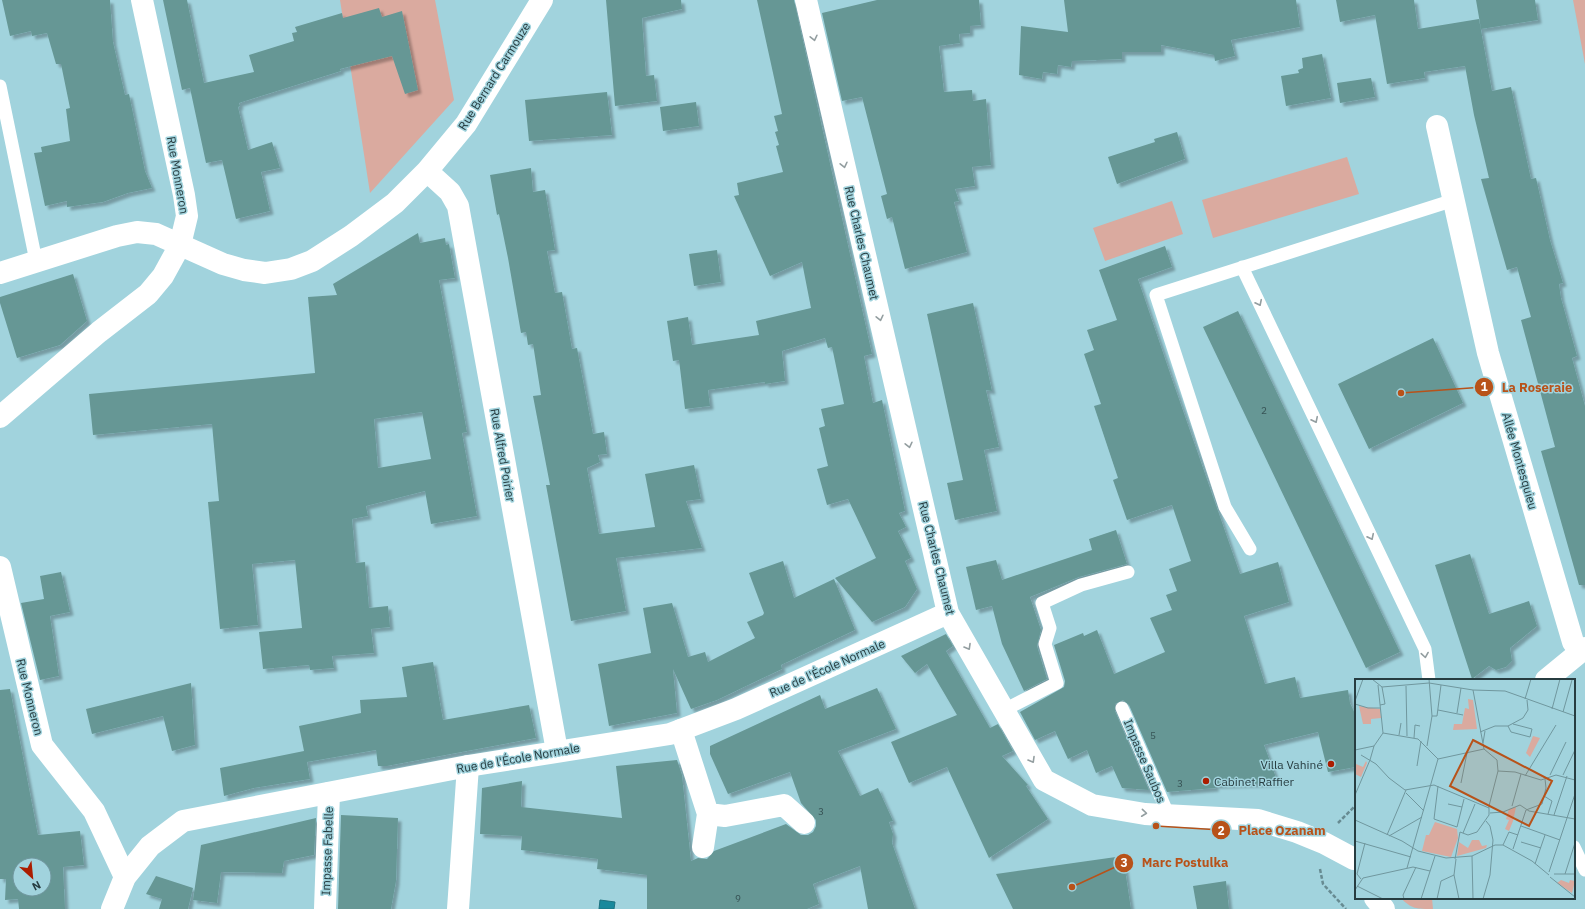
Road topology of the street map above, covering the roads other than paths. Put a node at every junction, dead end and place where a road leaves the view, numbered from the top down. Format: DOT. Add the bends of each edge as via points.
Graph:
graph roads {
  1 [pos="142,0"];
  2 [pos="542,0"];
  3 [pos="806,0"];
  4 [pos="0,86"];
  5 [pos="1437,126"];
  6 [pos="426,171"];
  7 [pos="1454,200"];
  8 [pos="180,245"];
  9 [pos="36,261"];
  10 [pos="1242,267"];
  11 [pos="0,273"];
  12 [pos="0,417"];
  13 [pos="1250,549"];
  14 [pos="0,567"];
  15 [pos="1128,572"];
  16 [pos="3,594"];
  17 [pos="948,613"];
  18 [pos="1583,650"];
  19 [pos="1429,679"];
  20 [pos="1547,679"];
  21 [pos="1122,708"];
  22 [pos="1004,710"];
  23 [pos="681,730"];
  24 [pos="557,751"];
  25 [pos="468,766"];
  26 [pos="329,793"];
  27 [pos="708,814"];
  28 [pos="1168,814"];
  29 [pos="804,823"];
  30 [pos="703,847"];
  31 [pos="1575,849"];
  32 [pos="1355,861"];
  33 [pos="1585,870"];
  34 [pos="125,877"];
  35 [pos="1376,899"];
  36 [pos="112,909"];
  37 [pos="325,909"];
  38 [pos="458,909"];
  39 [pos="1384,909"];
  1 -- 8 [label="street, Rue Monneron" via="185,202 187,216"];
  2 -- 6 [label="street, Rue Bernard Carmouze" via="466,124"];
  3 -- 17 [label="street, Rue Charles Chaumet, one-way"];
  4 -- 9 [label="lane"];
  5 -- 7 [label="street, Allée Montesquieu"];
  6 -- 8 [label="street, Rue Bernard Carmouze" via="395,203 356,232 312,261 291,269 265,273 244,270 223,264"];
  6 -- 24 [label="street, Rue Alfred Poirier" via="450,192 458,206"];
  7 -- 10 [label="lane"];
  7 -- 18 [label="street, Allée Montesquieu" via="1488,353 1573,642"];
  8 -- 9 [label="street, Rue Bernard Carmouze" via="156,234 137,232"];
  8 -- 12 [label="street, Rue Monneron" via="166,271 148,294 99,332"];
  9 -- 11 [label="street, Rue Bernard Carmouze"];
  10 -- 13 [label="lane" via="1156,295 1225,507"];
  10 -- 19 [label="lane, one-way" via="1425,649"];
  14 -- 16 [label="street, Rue Monneron"];
  15 -- 22 [label="lane" via="1081,585 1042,603 1050,628 1045,644 1057,683"];
  16 -- 34 [label="street, Rue Monneron" via="42,745 94,811"];
  17 -- 22 [label="street, Rue Charles Chaumet, one-way"];
  17 -- 23 [label="street, Rue de l'École Normale" via="736,709"];
  18 -- 20 [label="street"];
  21 -- 28 [label="lane, Impasse Saubos"];
  22 -- 28 [label="street, Rue Charles Chaumet, one-way" via="1044,780 1092,805 1145,814"];
  23 -- 24 [label="street, Rue de l'École Normale" via="670,734"];
  23 -- 27 [label="street"];
  24 -- 25 [label="street, Rue de l'École Normale"];
  25 -- 26 [label="street, Rue de l'École Normale"];
  25 -- 38 [label="street"];
  26 -- 34 [label="street, Rue de l'École Normale" via="183,821 150,846"];
  26 -- 37 [label="street, Impasse Fabelle"];
  27 -- 29 [label="street" via="725,816 784,805"];
  27 -- 30 [label="street"];
  28 -- 32 [label="street, Rue Charles Chaumet" via="1258,820 1324,843"];
  31 -- 33 [label="lane"];
  34 -- 36 [label="street, Rue de l'École Normale"];
  35 -- 39 [label="street"];
}
